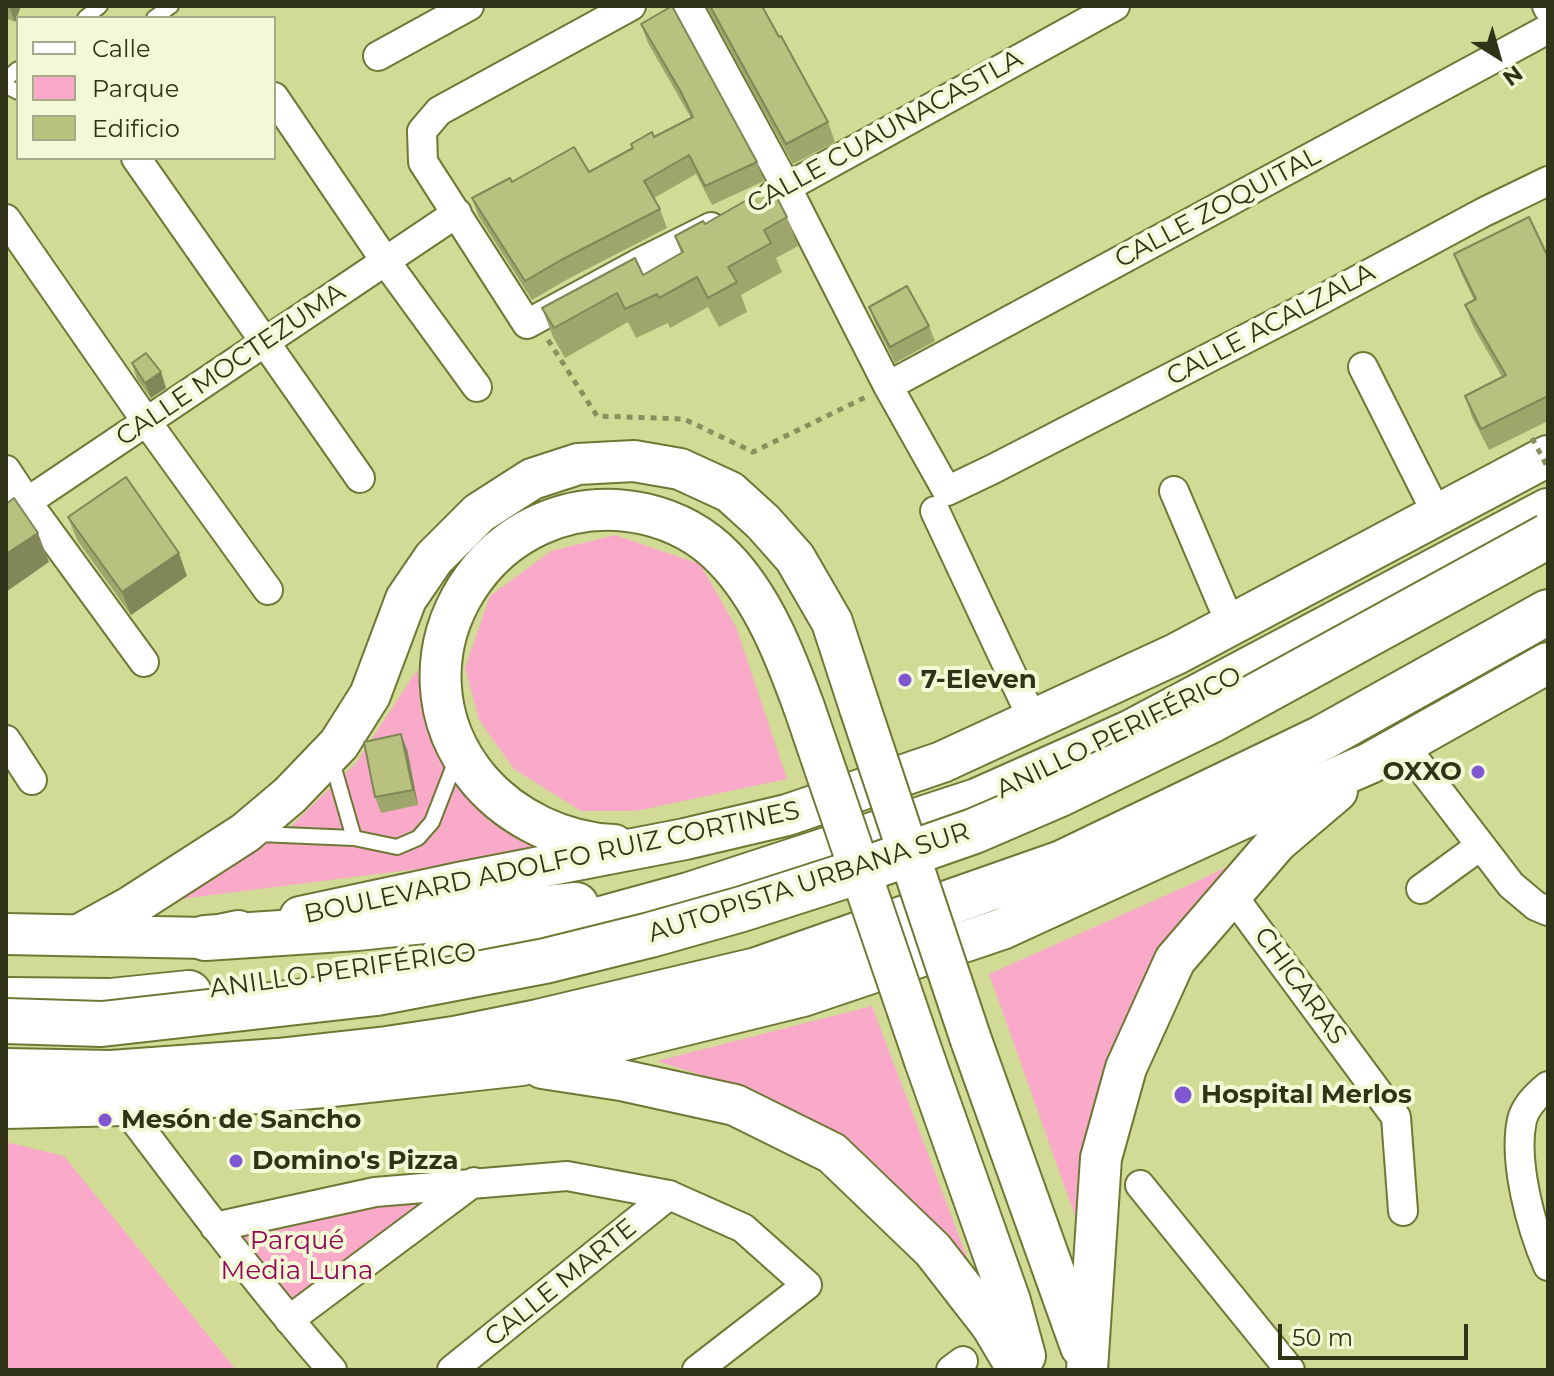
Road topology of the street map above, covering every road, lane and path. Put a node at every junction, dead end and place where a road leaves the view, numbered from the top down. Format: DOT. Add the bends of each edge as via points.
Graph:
graph roads {
  1 [pos="469,6"];
  2 [pos="631,6"];
  3 [pos="688,6"];
  4 [pos="1115,6"];
  5 [pos="1548,29"];
  6 [pos="378,56"];
  7 [pos="276,100"];
  8 [pos="137,160"];
  9 [pos="1548,181"];
  10 [pos="787,188"];
  11 [pos="457,213"];
  12 [pos="6,219"];
  13 [pos="386,262"];
  14 [pos="531,322"];
  15 [pos="265,343"];
  16 [pos="1363,367"];
  17 [pos="888,386"];
  18 [pos="477,387"];
  19 [pos="146,421"];
  20 [pos="1540,447"];
  21 [pos="1548,468"];
  22 [pos="6,470"];
  23 [pos="360,478"];
  24 [pos="1174,491"];
  25 [pos="16,509"];
  26 [pos="935,511"];
  27 [pos="1548,511"];
  28 [pos="1438,516"];
  29 [pos="1548,536"];
  30 [pos="1548,568"];
  31 [pos="268,590"];
  32 [pos="1548,612"];
  33 [pos="1231,625"];
  34 [pos="144,662"];
  35 [pos="1548,663"];
  36 [pos="1033,720"];
  37 [pos="6,740"];
  38 [pos="460,751"];
  39 [pos="329,753"];
  40 [pos="1387,753"];
  41 [pos="32,780"];
  42 [pos="245,833"];
  43 [pos="354,838"];
  44 [pos="685,839"];
  45 [pos="1480,846"];
  46 [pos="1421,889"];
  47 [pos="689,895"];
  48 [pos="1232,895"];
  49 [pos="1548,911"];
  50 [pos="6,934"];
  51 [pos="76,936"];
  52 [pos="205,938"];
  53 [pos="757,970"];
  54 [pos="6,1000"];
  55 [pos="6,1021"];
  56 [pos="6,1052"];
  57 [pos="522,1065"];
  58 [pos="6,1071"];
  59 [pos="1548,1086"];
  60 [pos="323,1087"];
  61 [pos="123,1105"];
  62 [pos="6,1108"];
  63 [pos="474,1182"];
  64 [pos="1140,1185"];
  65 [pos="669,1195"];
  66 [pos="1403,1211"];
  67 [pos="215,1227"];
  68 [pos="1548,1266"];
  69 [pos="289,1320"];
  70 [pos="1087,1366"];
  71 [pos="332,1370"];
  72 [pos="452,1370"];
  73 [pos="697,1370"];
  74 [pos="1018,1370"];
  75 [pos="1029,1370"];
  76 [pos="1290,1370"];
  1 -- 6 [label="street"];
  2 -- 11 [label="street" via="439,111 422,131 423,162"];
  3 -- 10 [label="street"];
  4 -- 10 [label="street, CALLE CUAUNACASTLA"];
  5 -- 17 [label="street, CALLE ZOQUITAL"];
  7 -- 13 [label="street"];
  8 -- 15 [label="street"];
  9 -- 17 [label="street, CALLE ACALZALA" via="947,491"];
  10 -- 14 [label="street, CALLE CUAUNACASTLA"];
  10 -- 17 [label="street"];
  11 -- 13 [label="street, CALLE MOCTEZUMA"];
  11 -- 14 [label="street"];
  12 -- 19 [label="street"];
  13 -- 15 [label="street, CALLE MOCTEZUMA"];
  13 -- 18 [label="street"];
  14 -- 17 [label="path" via="597,416 684,419 753,452"];
  15 -- 19 [label="street, CALLE MOCTEZUMA"];
  15 -- 23 [label="street"];
  16 -- 28 [label="street"];
  19 -- 25 [label="street, CALLE MOCTEZUMA"];
  19 -- 31 [label="street"];
  20 -- 21 [label="path, bridge"];
  20 -- 28 [label="main road, BOULEVARD ADOLFO RUIZ CORTINES"];
  22 -- 25 [label="street"];
  24 -- 33 [label="street"];
  25 -- 34 [label="street"];
  26 -- 36 [label="street"];
  27 -- 47 [label="highway, ANILLO PERIFÉRICO" via="1132,732 977,801"];
  28 -- 33 [label="main road, BOULEVARD ADOLFO RUIZ CORTINES"];
  29 -- 55 [label="highway, AUTOPISTA URBANA SUR, bridge" via="1212,720 1060,794 974,831 742,909 545,961 377,993 102,1024"];
  30 -- 56 [label="highway, AUTOPISTA URBANA SUR, bridge" via="1266,724 1065,824 751,939 640,970 422,1016 202,1043"];
  32 -- 53 [label="highway" via="1322,738 1062,863"];
  33 -- 36 [label="main road, BOULEVARD ADOLFO RUIZ CORTINES"];
  35 -- 40 [label="main road"];
  36 -- 44 [label="main road, BOULEVARD ADOLFO RUIZ CORTINES" via="942,762 787,815"];
  37 -- 41 [label="street"];
  38 -- 43 [label="lane" via="432,822 418,838 397,847"];
  38 -- 44 [label="main road" via="490,793 556,832 607,845"];
  38 -- 75 [label="main road, bridge" via="443,702 443,650 472,579 508,542 554,518 618,510 680,526 722,556 759,606 792,672 1010,1301"];
  39 -- 42 [label="main road"];
  39 -- 43 [label="lane"];
  39 -- 70 [label="main road, bridge" via="370,695 406,599 434,558 479,513 532,479 578,464 634,461 680,469 730,492 795,558 832,622 971,1040"];
  40 -- 45 [label="street"];
  40 -- 48 [label="main road" via="1277,842"];
  40 -- 57 [label="main road" via="1002,929 803,996"];
  42 -- 43 [label="lane"];
  42 -- 51 [label="main road"];
  44 -- 52 [label="main road, BOULEVARD ADOLFO RUIZ CORTINES"];
  45 -- 46 [label="street"];
  45 -- 49 [label="street" via="1511,885"];
  47 -- 52 [label="highway"];
  47 -- 54 [label="highway, ANILLO PERIFÉRICO" via="474,954 370,972 111,1001"];
  48 -- 66 [label="street, CHICARAS" via="1396,1117"];
  48 -- 70 [label="main road" via="1175,960 1126,1068 1101,1158"];
  50 -- 51 [label="main road, BOULEVARD ADOLFO RUIZ CORTINES"];
  51 -- 52 [label="main road, BOULEVARD ADOLFO RUIZ CORTINES"];
  53 -- 58 [label="highway" via="524,1025 387,1049 111,1073"];
  53 -- 60 [label="highway" via="631,1016"];
  57 -- 60 [label="main road"];
  57 -- 74 [label="main road" via="735,1105 832,1153 933,1250 992,1326"];
  59 -- 68 [label="street" via="1522,1117 1520,1144 1532,1226"];
  60 -- 61 [label="main road"];
  61 -- 62 [label="main road"];
  61 -- 67 [label="street"];
  63 -- 65 [label="street" via="567,1176"];
  63 -- 67 [label="street" via="375,1192"];
  63 -- 69 [label="street"];
  64 -- 76 [label="street"];
  65 -- 72 [label="street, CALLE MARTE"];
  65 -- 73 [label="street" via="743,1228 807,1285"];
  67 -- 69 [label="street"];
  69 -- 71 [label="street"];
}
